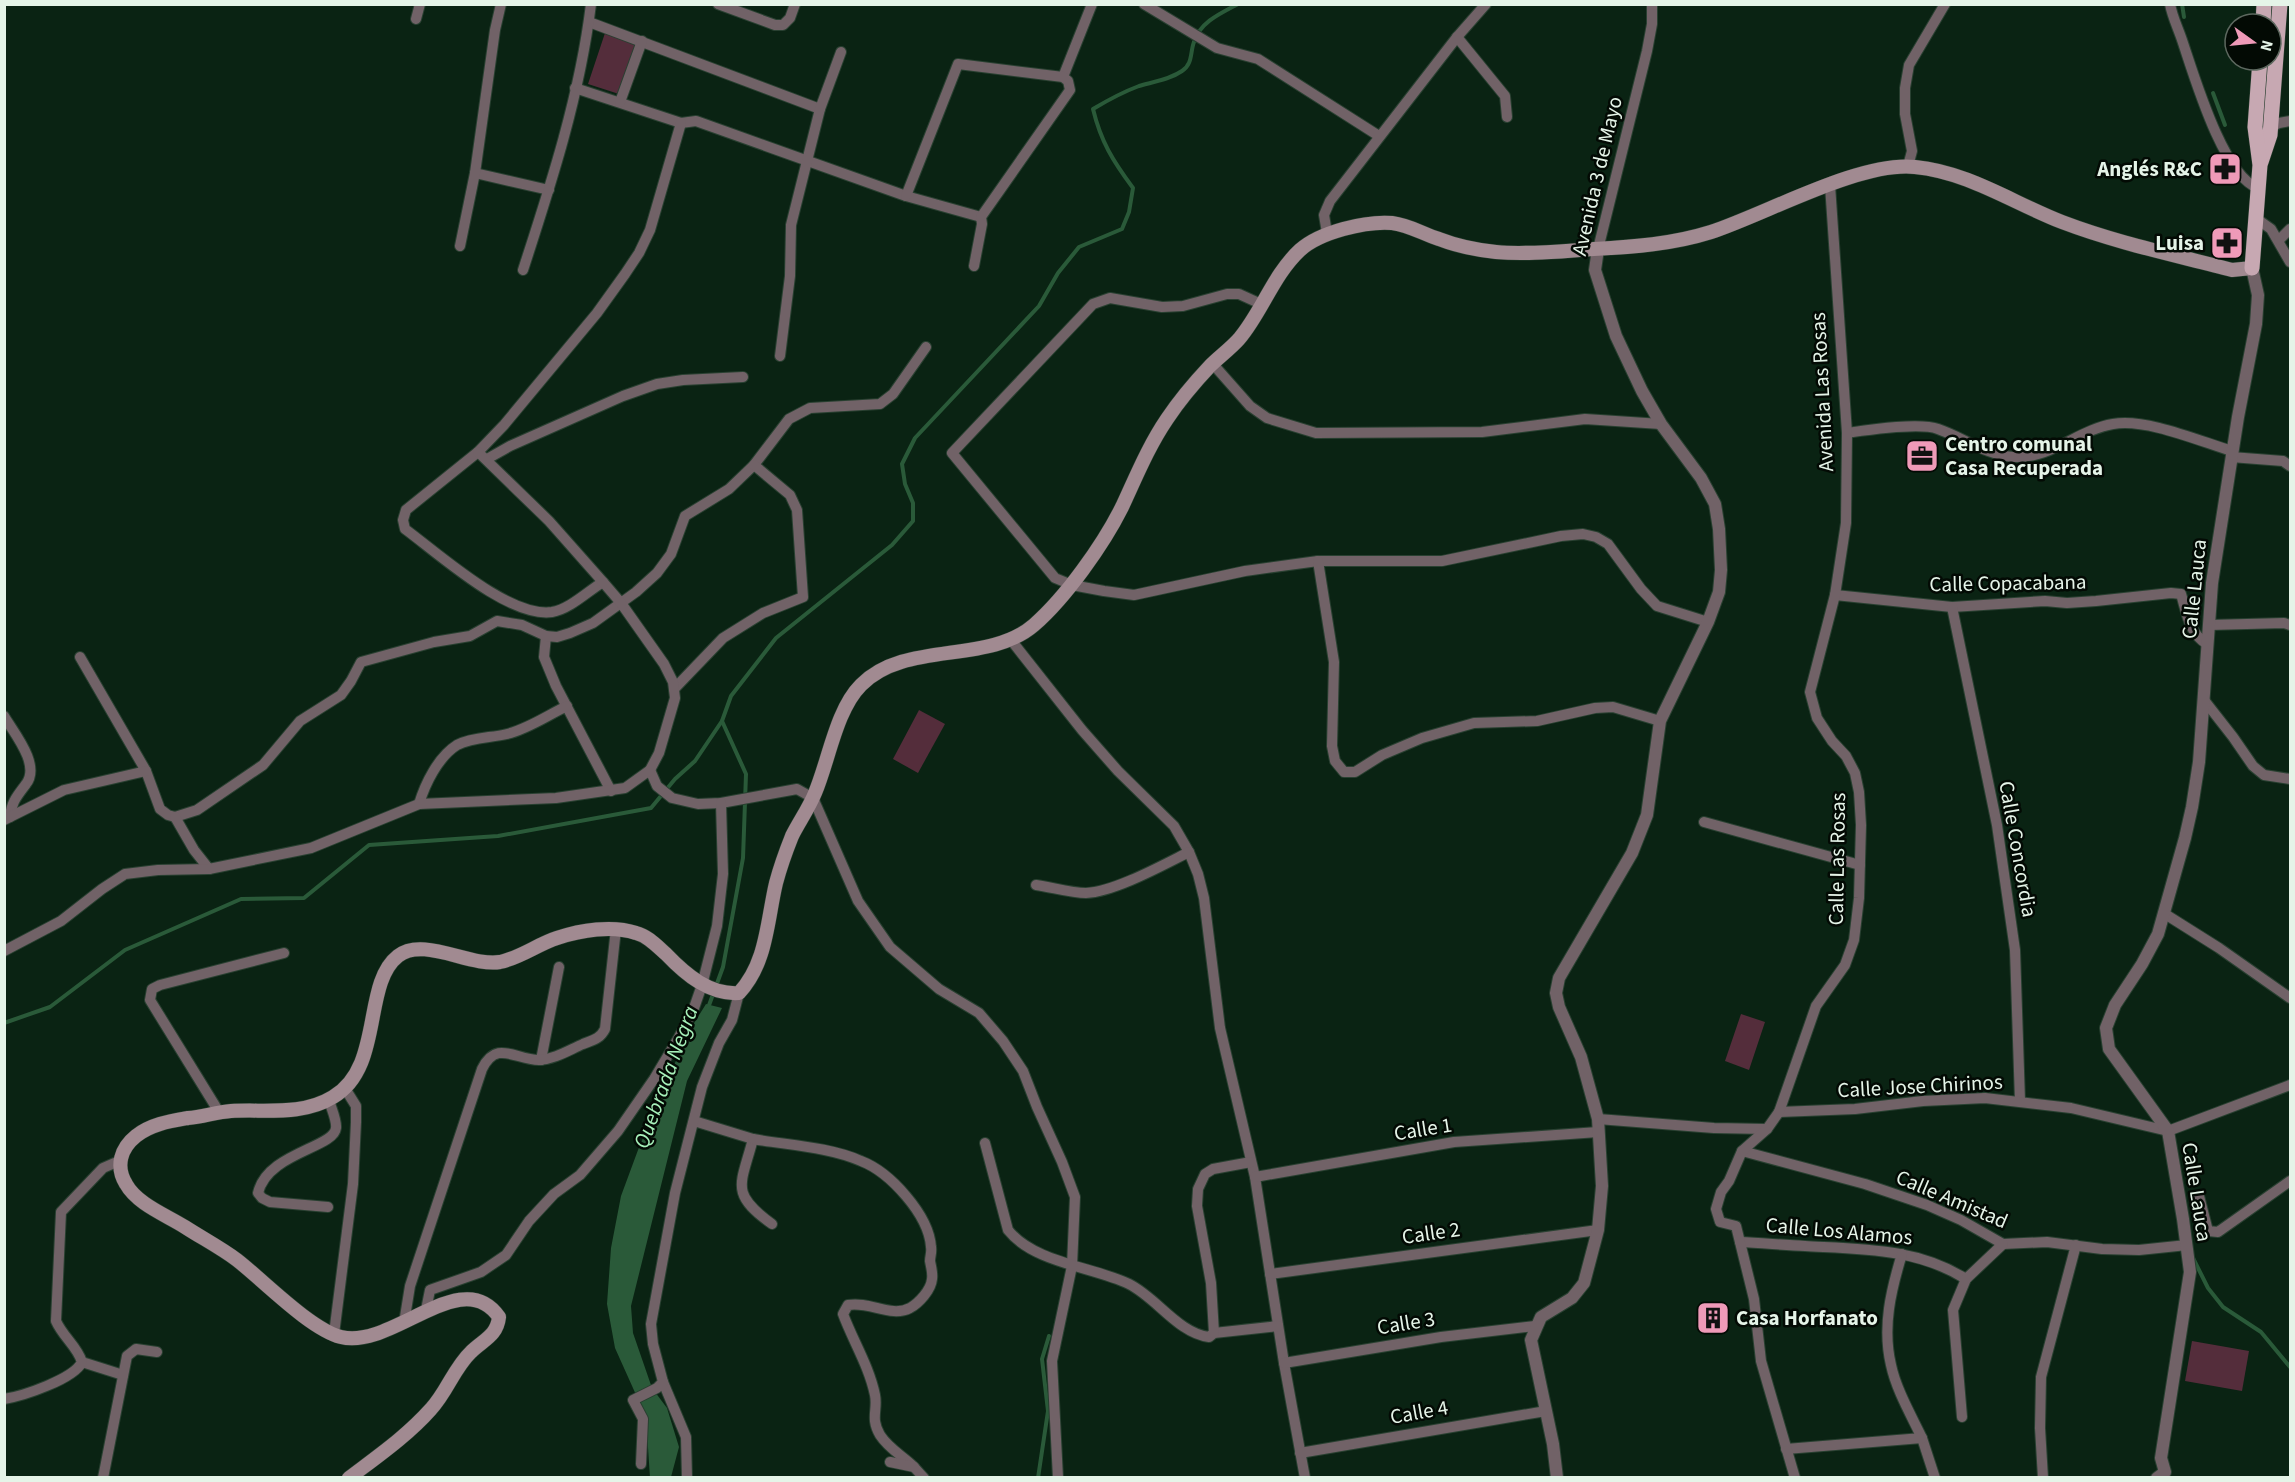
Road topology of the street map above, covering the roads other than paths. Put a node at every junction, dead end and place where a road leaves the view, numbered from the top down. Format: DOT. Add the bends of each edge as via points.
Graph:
graph roads {
  1 [pos="420,4"];
  2 [pos="501,4"];
  3 [pos="591,4"];
  4 [pos="718,4"];
  5 [pos="795,4"];
  6 [pos="1092,4"];
  7 [pos="1486,4"];
  8 [pos="1653,4"];
  9 [pos="1944,4"];
  10 [pos="2170,4"];
  11 [pos="1149,6"];
  12 [pos="416,19"];
  13 [pos="589,22"];
  14 [pos="1458,37"];
  15 [pos="642,41"];
  16 [pos="841,52"];
  17 [pos="2259,72"];
  18 [pos="2276,72"];
  19 [pos="1063,76"];
  20 [pos="575,88"];
  21 [pos="620,102"];
  22 [pos="819,110"];
  23 [pos="1508,117"];
  24 [pos="2290,121"];
  25 [pos="681,123"];
  26 [pos="2255,127"];
  27 [pos="2270,128"];
  28 [pos="1379,136"];
  29 [pos="807,162"];
  30 [pos="2260,165"];
  31 [pos="1908,166"];
  32 [pos="475,173"];
  33 [pos="1830,185"];
  34 [pos="2258,188"];
  35 [pos="549,190"];
  36 [pos="906,196"];
  37 [pos="981,217"];
  38 [pos="2257,219"];
  39 [pos="2290,229"];
  40 [pos="1327,233"];
  41 [pos="2279,240"];
  42 [pos="460,246"];
  43 [pos="1598,249"];
  44 [pos="2290,262"];
  45 [pos="974,266"];
  46 [pos="2252,268"];
  47 [pos="524,270"];
  48 [pos="1261,304"];
  49 [pos="926,347"];
  50 [pos="780,356"];
  51 [pos="1212,363"];
  52 [pos="742,377"];
  53 [pos="1661,424"];
  54 [pos="1847,433"];
  55 [pos="2231,454"];
  56 [pos="483,455"];
  57 [pos="754,465"];
  58 [pos="2290,466"];
  59 [pos="1318,561"];
  60 [pos="603,582"];
  61 [pos="1072,585"];
  62 [pos="1836,595"];
  63 [pos="621,603"];
  64 [pos="1952,607"];
  65 [pos="1708,622"];
  66 [pos="2209,625"];
  67 [pos="2290,625"];
  68 [pos="546,636"];
  69 [pos="1011,640"];
  70 [pos="2207,644"];
  71 [pos="80,657"];
  72 [pos="674,689"];
  73 [pos="2204,700"];
  74 [pos="567,706"];
  75 [pos="4,716"];
  76 [pos="1660,721"];
  77 [pos="650,770"];
  78 [pos="146,771"];
  79 [pos="2290,779"];
  80 [pos="611,791"];
  81 [pos="813,798"];
  82 [pos="721,803"];
  83 [pos="419,804"];
  84 [pos="175,817"];
  85 [pos="7,818"];
  86 [pos="1704,822"];
  87 [pos="1189,852"];
  88 [pos="1860,865"];
  89 [pos="209,869"];
  90 [pos="1036,885"];
  91 [pos="2165,914"];
  92 [pos="616,928"];
  93 [pos="4,951"];
  94 [pos="284,953"];
  95 [pos="559,967"];
  96 [pos="706,986"];
  97 [pos="733,993"];
  98 [pos="2290,998"];
  99 [pos="541,1060"];
  100 [pos="2290,1085"];
  101 [pos="346,1090"];
  102 [pos="329,1100"];
  103 [pos="2020,1101"];
  104 [pos="219,1112"];
  105 [pos="1779,1112"];
  106 [pos="1598,1119"];
  107 [pos="694,1121"];
  108 [pos="1767,1129"];
  109 [pos="2168,1131"];
  110 [pos="1598,1132"];
  111 [pos="753,1139"];
  112 [pos="985,1143"];
  113 [pos="1742,1150"];
  114 [pos="119,1161"];
  115 [pos="1251,1162"];
  116 [pos="1255,1177"];
  117 [pos="2290,1181"];
  118 [pos="2199,1196"];
  119 [pos="328,1207"];
  120 [pos="772,1224"];
  121 [pos="1598,1230"];
  122 [pos="1740,1242"];
  123 [pos="2003,1244"];
  124 [pos="2076,1245"];
  125 [pos="2187,1245"];
  126 [pos="1902,1254"];
  127 [pos="1072,1266"];
  128 [pos="1270,1274"];
  129 [pos="1966,1279"];
  130 [pos="426,1310"];
  131 [pos="404,1323"];
  132 [pos="1278,1326"];
  133 [pos="1535,1326"];
  134 [pos="1214,1333"];
  135 [pos="334,1334"];
  136 [pos="158,1352"];
  137 [pos="82,1362"];
  138 [pos="1284,1363"];
  139 [pos="123,1374"];
  140 [pos="660,1385"];
  141 [pos="4,1400"];
  142 [pos="1545,1411"];
  143 [pos="1962,1417"];
  144 [pos="1922,1438"];
  145 [pos="1786,1449"];
  146 [pos="1300,1453"];
  147 [pos="890,1462"];
  148 [pos="641,1464"];
  149 [pos="914,1467"];
  150 [pos="2161,1475"];
  151 [pos="103,1478"];
  152 [pos="349,1478"];
  153 [pos="687,1478"];
  154 [pos="924,1478"];
  155 [pos="1058,1478"];
  156 [pos="1305,1478"];
  157 [pos="1557,1478"];
  158 [pos="1795,1478"];
  159 [pos="1935,1478"];
  160 [pos="2043,1478"];
  1 -- 12 [label="street"];
  2 -- 32 [label="street"];
  3 -- 13 [label="street"];
  4 -- 5 [label="street" via="775,25 783,25 790,18"];
  6 -- 19 [label="street"];
  7 -- 14 [label="street"];
  8 -- 43 [label="street, Avenida 3 de Mayo" via="1647,51"];
  9 -- 31 [label="street" via="1909,65 1905,114 1912,151"];
  10 -- 34 [label="street" via="2210,120 2240,176"];
  11 -- 28 [label="street" via="1217,48 1258,59"];
  13 -- 15 [label="street"];
  13 -- 20 [label="street"];
  14 -- 23 [label="street" via="1505,96"];
  14 -- 28 [label="street"];
  15 -- 21 [label="street"];
  15 -- 22 [label="street"];
  16 -- 22 [label="street"];
  17 -- 26 [label="main road"];
  18 -- 27 [label="main road"];
  19 -- 36 [label="street" via="958,64"];
  19 -- 37 [label="street" via="1070,90"];
  20 -- 21 [label="street"];
  20 -- 35 [label="street"];
  21 -- 25 [label="street"];
  22 -- 29 [label="street"];
  24 -- 27 [label="street"];
  25 -- 29 [label="street" via="696,121"];
  25 -- 56 [label="street" via="650,230 639,252 597,313"];
  26 -- 27 [label="main road"];
  26 -- 30 [label="main road"];
  27 -- 30 [label="main road"];
  28 -- 40 [label="street" via="1330,201 1324,215"];
  29 -- 36 [label="street"];
  29 -- 50 [label="street" via="791,225 790,276"];
  30 -- 34 [label="main road"];
  31 -- 33 [label="main road" via="1883,169"];
  31 -- 46 [label="main road" via="1960,177 2098,236 2232,270"];
  32 -- 35 [label="street"];
  32 -- 42 [label="street"];
  33 -- 43 [label="main road" via="1708,233 1658,244"];
  33 -- 54 [label="street, Avenida Las Rosas"];
  34 -- 38 [label="main road"];
  35 -- 47 [label="street"];
  36 -- 37 [label="street"];
  37 -- 45 [label="street"];
  38 -- 41 [label="street"];
  38 -- 46 [label="main road"];
  39 -- 41 [label="street"];
  40 -- 43 [label="main road" via="1391,223 1446,242 1499,252"];
  40 -- 48 [label="main road" via="1302,248"];
  41 -- 44 [label="street"];
  43 -- 53 [label="street, Avenida 3 de Mayo" via="1595,270 1616,336"];
  46 -- 55 [label="street, Calle Lauca" via="2258,295 2256,324"];
  48 -- 51 [label="main road" via="1240,339"];
  48 -- 61 [label="street" via="1239,294 1183,306 1162,307 1110,298 1093,304 952,453 1055,578"];
  49 -- 57 [label="street" via="893,394 880,404 810,408 789,419"];
  51 -- 53 [label="street" via="1250,406 1267,418 1316,433 1482,432 1585,419"];
  51 -- 61 [label="main road" via="1167,419 1119,512"];
  52 -- 56 [label="street" via="657,384"];
  53 -- 65 [label="street, Avenida 3 de Mayo" via="1715,504 1721,570 1719,592"];
  54 -- 55 [label="street" via="1890,427 1935,428 1995,455 2017,457 2042,454 2086,432 2132,422"];
  54 -- 62 [label="street, Avenida Las Rosas" via="1846,522"];
  55 -- 58 [label="street" via="2283,461"];
  55 -- 66 [label="street, Calle Lauca"];
  56 -- 60 [label="street"];
  56 -- 60 [label="street" via="406,510 405,529 481,587 521,606 559,610"];
  57 -- 63 [label="street" via="729,489 685,516 670,554 657,573"];
  57 -- 72 [label="street" via="786,491 797,510 803,597 763,613 723,638"];
  59 -- 61 [label="street" via="1245,571 1134,594"];
  59 -- 65 [label="street" via="1442,561 1583,534 1608,544 1657,606"];
  59 -- 76 [label="street" via="1334,662 1332,746 1335,761 1344,772 1355,772 1422,738 1474,723 1537,721 1595,708 1613,708"];
  60 -- 63 [label="street"];
  61 -- 69 [label="main road" via="1032,627"];
  62 -- 64 [label="street, Calle Copacabana"];
  62 -- 88 [label="street, Calle Las Rosas" via="1810,692 1817,718 1855,773 1861,825"];
  63 -- 68 [label="street" via="593,623 557,637"];
  63 -- 72 [label="street" via="664,664"];
  64 -- 70 [label="street, Calle Copacabana" via="2181,594 2189,625 2198,639"];
  64 -- 103 [label="street, Calle Concordia" via="1996,825 2015,950"];
  65 -- 76 [label="street, Avenida 3 de Mayo"];
  66 -- 67 [label="street"];
  66 -- 70 [label="street, Calle Lauca"];
  68 -- 74 [label="street" via="544,657"];
  68 -- 84 [label="street" via="522,625 497,621 470,636 361,662 341,695 300,721 263,765 196,810"];
  69 -- 81 [label="main road" via="908,660 862,684 846,707"];
  69 -- 87 [label="street" via="1082,730 1174,826"];
  70 -- 73 [label="street, Calle Lauca"];
  71 -- 78 [label="street"];
  72 -- 77 [label="street" via="671,714"];
  73 -- 79 [label="street" via="2253,766 2264,775"];
  73 -- 91 [label="street, Calle Lauca" via="2192,807"];
  74 -- 80 [label="street"];
  74 -- 83 [label="street" via="509,734 458,745 436,769"];
  75 -- 85 [label="street" via="32,768"];
  76 -- 106 [label="street, Avenida 3 de Mayo" via="1647,815 1632,853 1559,978 1556,993 1581,1057"];
  77 -- 80 [label="street" via="625,788"];
  77 -- 82 [label="street" via="657,786 672,798 698,804"];
  78 -- 84 [label="street" via="160,809"];
  78 -- 85 [label="street" via="64,790"];
  80 -- 83 [label="street" via="556,798"];
  81 -- 82 [label="street" via="796,789"];
  81 -- 97 [label="main road" via="791,838 777,879 763,949 752,980"];
  81 -- 127 [label="street" via="858,901 879,933 939,990 979,1013 1023,1071 1075,1197"];
  82 -- 96 [label="street" via="723,873"];
  83 -- 89 [label="street" via="311,848"];
  84 -- 89 [label="street"];
  86 -- 88 [label="street"];
  87 -- 90 [label="street" via="1103,890 1074,892"];
  87 -- 115 [label="street" via="1204,897 1220,1028"];
  88 -- 105 [label="street, Calle Las Rosas" via="1854,940 1845,965 1816,1006"];
  89 -- 93 [label="street" via="125,874 61,921"];
  91 -- 98 [label="street"];
  91 -- 109 [label="street, Calle Lauca" via="2106,1028 2109,1049"];
  92 -- 96 [label="main road" via="639,933 652,941"];
  92 -- 99 [label="street" via="605,1029 601,1036"];
  92 -- 101 [label="main road" via="558,937 500,962 480,962 419,949 399,955 387,967 364,1055"];
  94 -- 104 [label="street" via="152,989 150,1000"];
  95 -- 99 [label="street"];
  96 -- 97 [label="main road"];
  96 -- 130 [label="street" via="654,1079 618,1131 580,1175 554,1194 529,1221 506,1255 481,1272 430,1290"];
  97 -- 107 [label="street" via="732,1020 702,1087"];
  99 -- 131 [label="street" via="500,1052 487,1059 410,1286"];
  100 -- 109 [label="street"];
  101 -- 102 [label="main road"];
  101 -- 135 [label="street" via="356,1106 353,1184"];
  102 -- 104 [label="main road" via="302,1109"];
  102 -- 119 [label="street" via="334,1134 283,1161 258,1193 270,1202"];
  103 -- 105 [label="street, Calle Jose Chirinos" via="1962,1099"];
  103 -- 109 [label="street, Calle Jose Chirinos" via="2071,1108"];
  104 -- 114 [label="main road" via="154,1125 127,1144"];
  105 -- 108 [label="street, Calle Las Rosas"];
  106 -- 108 [label="street"];
  106 -- 110 [label="street, Avenida 3 de Mayo"];
  107 -- 111 [label="street"];
  107 -- 140 [label="street" via="675,1193 651,1324"];
  108 -- 113 [label="street, Calle Las Rosas"];
  109 -- 125 [label="street, Calle Lauca"];
  110 -- 116 [label="street, Calle 1" via="1454,1142"];
  110 -- 121 [label="street, Avenida 3 de Mayo" via="1602,1186"];
  111 -- 120 [label="street" via="740,1188 753,1210"];
  111 -- 149 [label="street" via="864,1161 892,1181 921,1218 932,1246 929,1289 910,1308 893,1312 860,1303 848,1305 843,1314 872,1384 876,1398 874,1418 880,1434 890,1448"];
  112 -- 127 [label="street" via="1008,1230 1016,1240"];
  113 -- 122 [label="street, Calle Las Rosas" via="1716,1209 1720,1222 1736,1226"];
  113 -- 123 [label="street, Calle Amistad" via="1927,1205"];
  114 -- 135 [label="main road" via="124,1183 137,1197 233,1257"];
  114 -- 137 [label="street" via="104,1168 61,1212 56,1322"];
  115 -- 116 [label="street"];
  115 -- 134 [label="street" via="1213,1169 1205,1174 1198,1189"];
  116 -- 128 [label="street"];
  117 -- 118 [label="street" via="2218,1232 2208,1231"];
  121 -- 128 [label="street, Calle 2"];
  121 -- 133 [label="street, Avenida 3 de Mayo" via="1584,1283 1572,1298 1541,1317"];
  122 -- 126 [label="street, Calle Los Alamos" via="1858,1247"];
  122 -- 145 [label="street, Calle Las Rosas" via="1754,1299 1761,1361"];
  123 -- 124 [label="street, Calle Amistad"];
  123 -- 129 [label="street"];
  124 -- 125 [label="street, Calle Amistad" via="2139,1250"];
  124 -- 160 [label="street" via="2041,1377"];
  125 -- 150 [label="street, Calle Lauca" via="2190,1272"];
  126 -- 129 [label="street, Calle Los Alamos" via="1934,1262"];
  126 -- 144 [label="street" via="1886,1325 1891,1365"];
  127 -- 134 [label="street" via="1143,1291 1189,1331 1209,1337"];
  127 -- 155 [label="street" via="1052,1361"];
  128 -- 132 [label="street"];
  129 -- 143 [label="street" via="1953,1310"];
  130 -- 131 [label="main road"];
  130 -- 152 [label="main road" via="471,1299 494,1309 499,1317 498,1328 465,1358 431,1409 402,1438"];
  131 -- 135 [label="main road" via="360,1339"];
  132 -- 134 [label="street"];
  132 -- 138 [label="street"];
  133 -- 138 [label="street, Calle 3"];
  133 -- 142 [label="street" via="1530,1340"];
  136 -- 139 [label="street" via="136,1349 129,1353"];
  137 -- 139 [label="street"];
  137 -- 141 [label="street" via="79,1368 43,1387"];
  138 -- 146 [label="street"];
  139 -- 151 [label="street"];
  140 -- 148 [label="street" via="633,1400 643,1419"];
  140 -- 153 [label="street" via="686,1437"];
  142 -- 146 [label="street, Calle 4"];
  142 -- 157 [label="street"];
  144 -- 145 [label="street"];
  144 -- 159 [label="street"];
  145 -- 158 [label="street, Calle Las Rosas"];
  146 -- 156 [label="street"];
  147 -- 149 [label="street"];
  149 -- 154 [label="street"];
}
